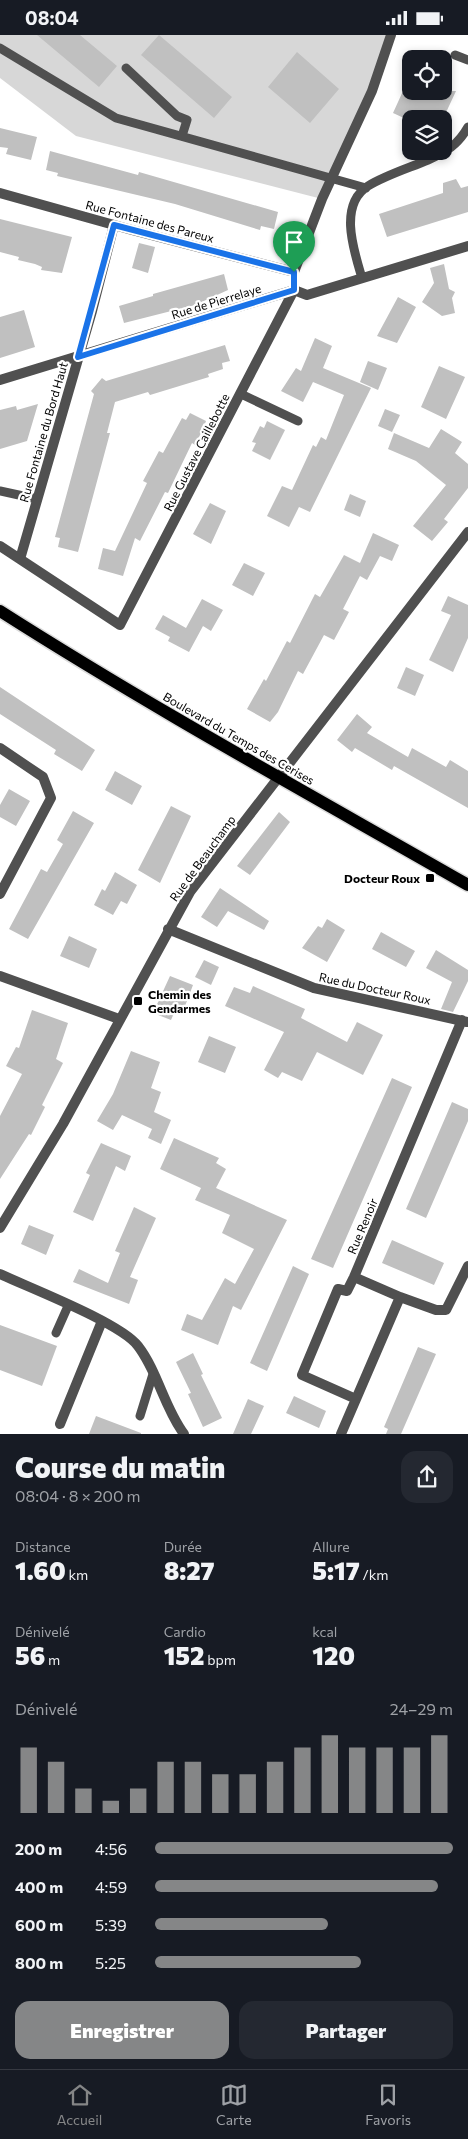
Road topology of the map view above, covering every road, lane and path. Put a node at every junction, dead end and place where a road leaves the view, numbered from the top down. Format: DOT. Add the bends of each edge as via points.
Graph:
graph roads {
  1 [pos="391,35"];
  2 [pos="0,48"];
  3 [pos="454,55"];
  4 [pos="468,60"];
  5 [pos="126,68"];
  6 [pos="468,127"];
  7 [pos="182,136"];
  8 [pos="332,177"];
  9 [pos="366,188"];
  10 [pos="0,193"];
  11 [pos="114,225"];
  12 [pos="468,246"];
  13 [pos="294,272"];
  14 [pos="362,278"];
  15 [pos="294,290"];
  16 [pos="78,357"];
  17 [pos="0,380"];
  18 [pos="241,394"];
  19 [pos="298,421"];
  20 [pos="0,491"];
  21 [pos="37,499"];
  22 [pos="468,532"];
  23 [pos="0,546"];
  24 [pos="20,559"];
  25 [pos="0,611"];
  26 [pos="0,748"];
  27 [pos="279,777"];
  28 [pos="468,885"];
  29 [pos="0,894"];
  30 [pos="168,929"];
  31 [pos="0,976"];
  32 [pos="119,1019"];
  33 [pos="465,1021"];
  34 [pos="0,1228"];
  35 [pos="468,1266"];
  36 [pos="0,1274"];
  37 [pos="354,1277"];
  38 [pos="400,1297"];
  39 [pos="68,1305"];
  40 [pos="102,1321"];
  41 [pos="56,1333"];
  42 [pos="153,1374"];
  43 [pos="356,1399"];
  44 [pos="140,1416"];
  45 [pos="60,1424"];
  46 [pos="180,1432"];
  47 [pos="341,1434"];
  1 -- 8 [label="street" via="372,91"];
  2 -- 7 [label="lane" via="116,118"];
  3 -- 4 [label="lane"];
  5 -- 7 [label="lane" via="177,116 187,120"];
  6 -- 9 [label="lane" via="460,141 446,152"];
  7 -- 8 [label="lane"];
  8 -- 9 [label="lane"];
  8 -- 13 [label="street"];
  9 -- 14 [label="lane" via="357,197 351,219"];
  10 -- 11 [label="street, Rue Fontaine des Pareux"];
  11 -- 13 [label="street, Rue Fontaine des Pareux"];
  11 -- 16 [label="street, Rue Fontaine du Bord Haut"];
  12 -- 14 [label="street, Rue de Pierrelaye"];
  13 -- 15 [label="street"];
  14 -- 15 [label="street, Rue de Pierrelaye" via="307,295"];
  15 -- 16 [label="street, Rue de Pierrelaye"];
  15 -- 18 [label="street, Rue Gustave Caillebotte"];
  16 -- 17 [label="street, Rue de Pierrelaye"];
  16 -- 21 [label="street, Rue Fontaine du Bord Haut"];
  18 -- 19 [label="lane"];
  18 -- 24 [label="street, Rue Gustave Caillebotte" via="120,625"];
  20 -- 21 [label="lane"];
  21 -- 24 [label="street, Rue Fontaine du Bord Haut"];
  22 -- 27 [label="street, Rue de Beauchamp"];
  23 -- 24 [label="street"];
  25 -- 27 [label="main road, Boulevard du Temps des Cerises"];
  26 -- 29 [label="street" via="44,777 51,798"];
  27 -- 28 [label="main road, Boulevard du Temps des Cerises"];
  27 -- 30 [label="street, Rue de Beauchamp" via="190,892"];
  30 -- 32 [label="street, Rue de Beauchamp"];
  30 -- 33 [label="street, Rue du Docteur Roux" via="314,988"];
  31 -- 32 [label="street"];
  32 -- 34 [label="street, Rue de Beauchamp" via="63,1124"];
  33 -- 37 [label="street, Rue Renoir"];
  35 -- 38 [label="street" via="446,1310 436,1310"];
  36 -- 39 [label="street"];
  37 -- 38 [label="street"];
  37 -- 43 [label="street" via="347,1291 338,1289 302,1375"];
  38 -- 43 [label="street"];
  39 -- 40 [label="street"];
  39 -- 41 [label="lane"];
  40 -- 42 [label="street" via="131,1338"];
  40 -- 45 [label="street"];
  42 -- 44 [label="lane"];
  42 -- 46 [label="street"];
  43 -- 47 [label="street"];
}
